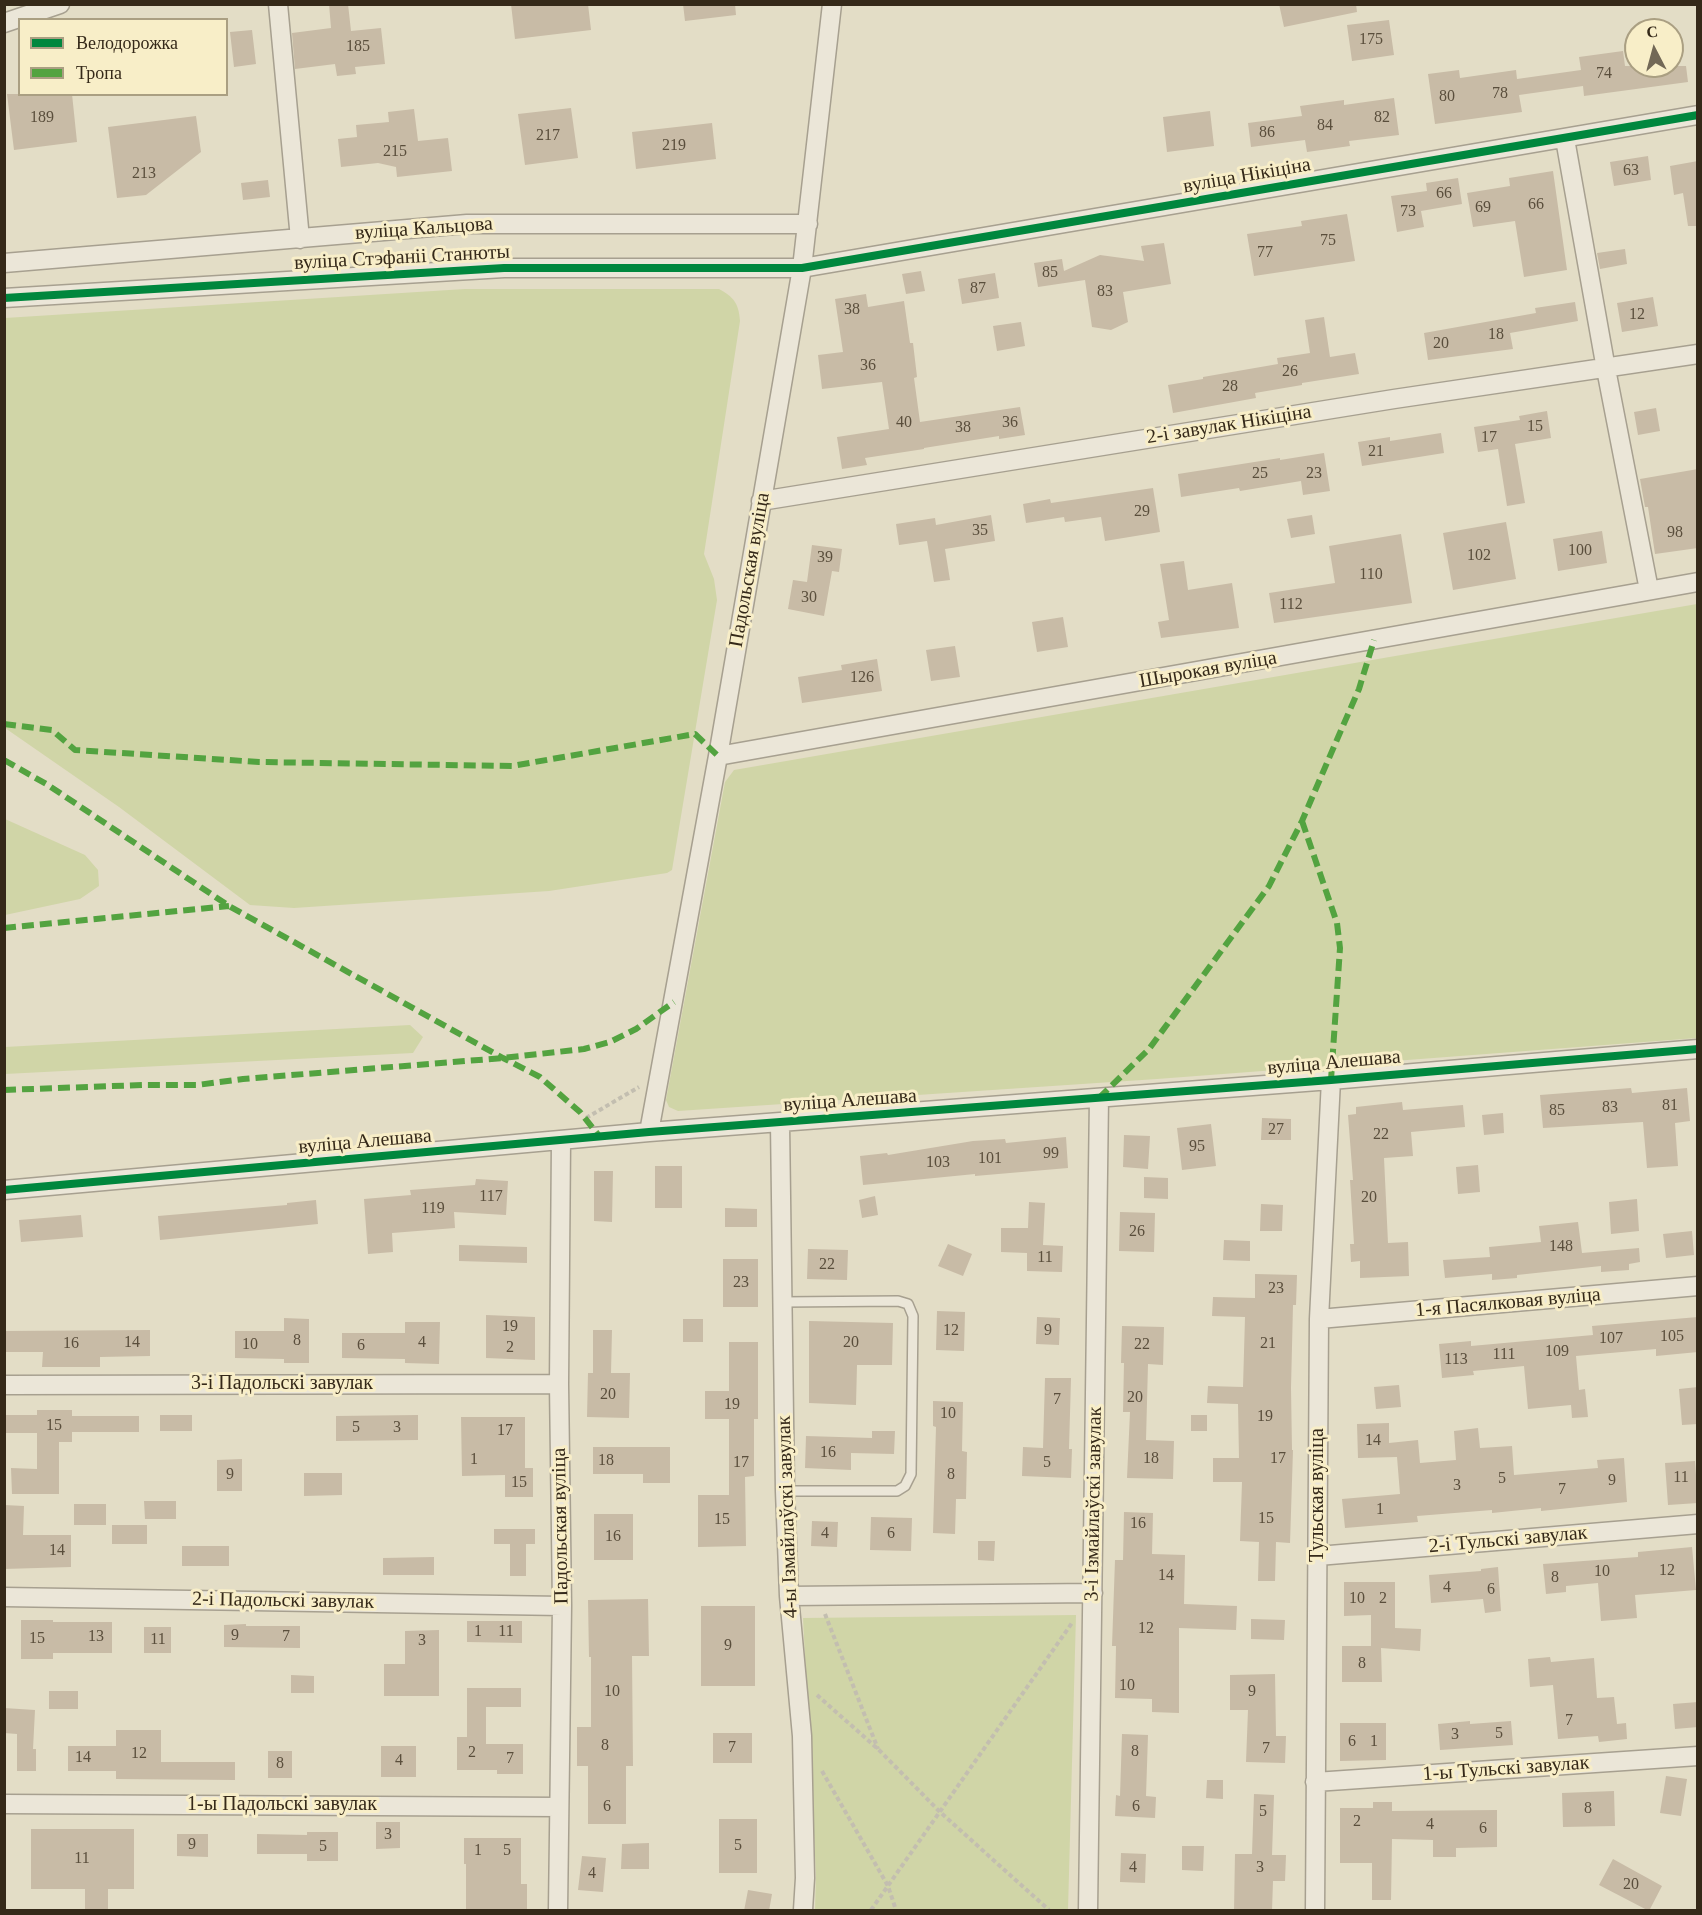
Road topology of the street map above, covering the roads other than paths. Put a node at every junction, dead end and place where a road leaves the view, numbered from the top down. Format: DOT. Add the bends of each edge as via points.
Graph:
graph roads {
  1 [pos="60,4"];
  2 [pos="278,4"];
  3 [pos="832,4"];
  4 [pos="19,18"];
  5 [pos="1698,116"];
  6 [pos="1565,139"];
  7 [pos="808,224"];
  8 [pos="300,239"];
  9 [pos="4,263"];
  10 [pos="802,268"];
  11 [pos="4,298"];
  12 [pos="1698,354"];
  13 [pos="1606,369"];
  14 [pos="761,501"];
  15 [pos="1698,582"];
  16 [pos="1649,590"];
  17 [pos="718,756"];
  18 [pos="1698,1049"];
  19 [pos="1331,1080"];
  20 [pos="1099,1098"];
  21 [pos="780,1123"];
  22 [pos="649,1132"];
  23 [pos="561,1141"];
  24 [pos="4,1190"];
  25 [pos="1698,1286"];
  26 [pos="783,1302"];
  27 [pos="1319,1319"];
  28 [pos="559,1383"];
  29 [pos="4,1385"];
  30 [pos="785,1491"];
  31 [pos="1698,1524"];
  32 [pos="1318,1556"];
  33 [pos="1093,1593"];
  34 [pos="789,1596"];
  35 [pos="4,1597"];
  36 [pos="562,1606"];
  37 [pos="1698,1756"];
  38 [pos="1315,1782"];
  39 [pos="4,1804"];
  40 [pos="559,1807"];
  41 [pos="558,1911"];
  42 [pos="803,1911"];
  43 [pos="1088,1911"];
  44 [pos="1315,1911"];
  1 -- 4 [label="street"];
  2 -- 8 [label="street"];
  3 -- 7 [label="street, Падольская вуліца"];
  5 -- 6 [label="street, вуліца Нікіціна"];
  6 -- 10 [label="street, вуліца Нікіціна"];
  6 -- 13 [label="street"];
  7 -- 8 [label="street, вуліца Кальцова" via="467,224"];
  7 -- 10 [label="street, Падольская вуліца"];
  8 -- 9 [label="street, вуліца Кальцова"];
  10 -- 11 [label="street, вуліца Стэфаніі Станюты" via="504,268"];
  10 -- 14 [label="street, Падольская вуліца"];
  12 -- 13 [label="street, 2-і завулак Нікіціна"];
  13 -- 14 [label="street, 2-і завулак Нікіціна" via="1394,399"];
  13 -- 16 [label="street"];
  14 -- 17 [label="street, Падольская вуліца"];
  15 -- 16 [label="street, Шырокая вуліца"];
  16 -- 17 [label="street, Шырокая вуліца"];
  17 -- 22 [label="street, Падольская вуліца"];
  18 -- 19 [label="street, вуліца Алешава"];
  19 -- 20 [label="street, вуліца Алешава"];
  19 -- 27 [label="street, Тульская вуліца"];
  20 -- 21 [label="street, вуліца Алешава"];
  20 -- 33 [label="street, 3-і Ізмайлаўскі завулак"];
  21 -- 22 [label="street, вуліца Алешава"];
  21 -- 26 [label="street, 4-ы Ізмайлаўскі завулак"];
  22 -- 23 [label="street, вуліца Алешава"];
  23 -- 24 [label="street, вуліца Алешава"];
  23 -- 28 [label="street, Падольская вуліца"];
  25 -- 27 [label="street, 1-я Пасялковая вуліца"];
  26 -- 30 [label="street, 4-ы Ізмайлаўскі завулак"];
  26 -- 30 [label="lane" via="898,1301 908,1304 913,1316 911,1474 905,1485 897,1491"];
  27 -- 32 [label="street, Тульская вуліца"];
  28 -- 29 [label="street, 3-і Падольскі завулак"];
  28 -- 36 [label="street, Падольская вуліца"];
  30 -- 34 [label="street, 4-ы Ізмайлаўскі завулак"];
  31 -- 32 [label="street, 2-і Тульскі завулак"];
  32 -- 38 [label="street, Тульская вуліца"];
  33 -- 34 [label="street"];
  33 -- 43 [label="street, 3-і Ізмайлаўскі завулак"];
  34 -- 42 [label="street, 4-ы Ізмайлаўскі завулак" via="802,1736"];
  35 -- 36 [label="street, 2-і Падольскі завулак"];
  36 -- 40 [label="street, Падольская вуліца"];
  37 -- 38 [label="street, 1-ы Тульскі завулак"];
  38 -- 44 [label="street, Тульская вуліца"];
  39 -- 40 [label="street, 1-ы Падольскі завулак"];
  40 -- 41 [label="street, Падольская вуліца"];
}
